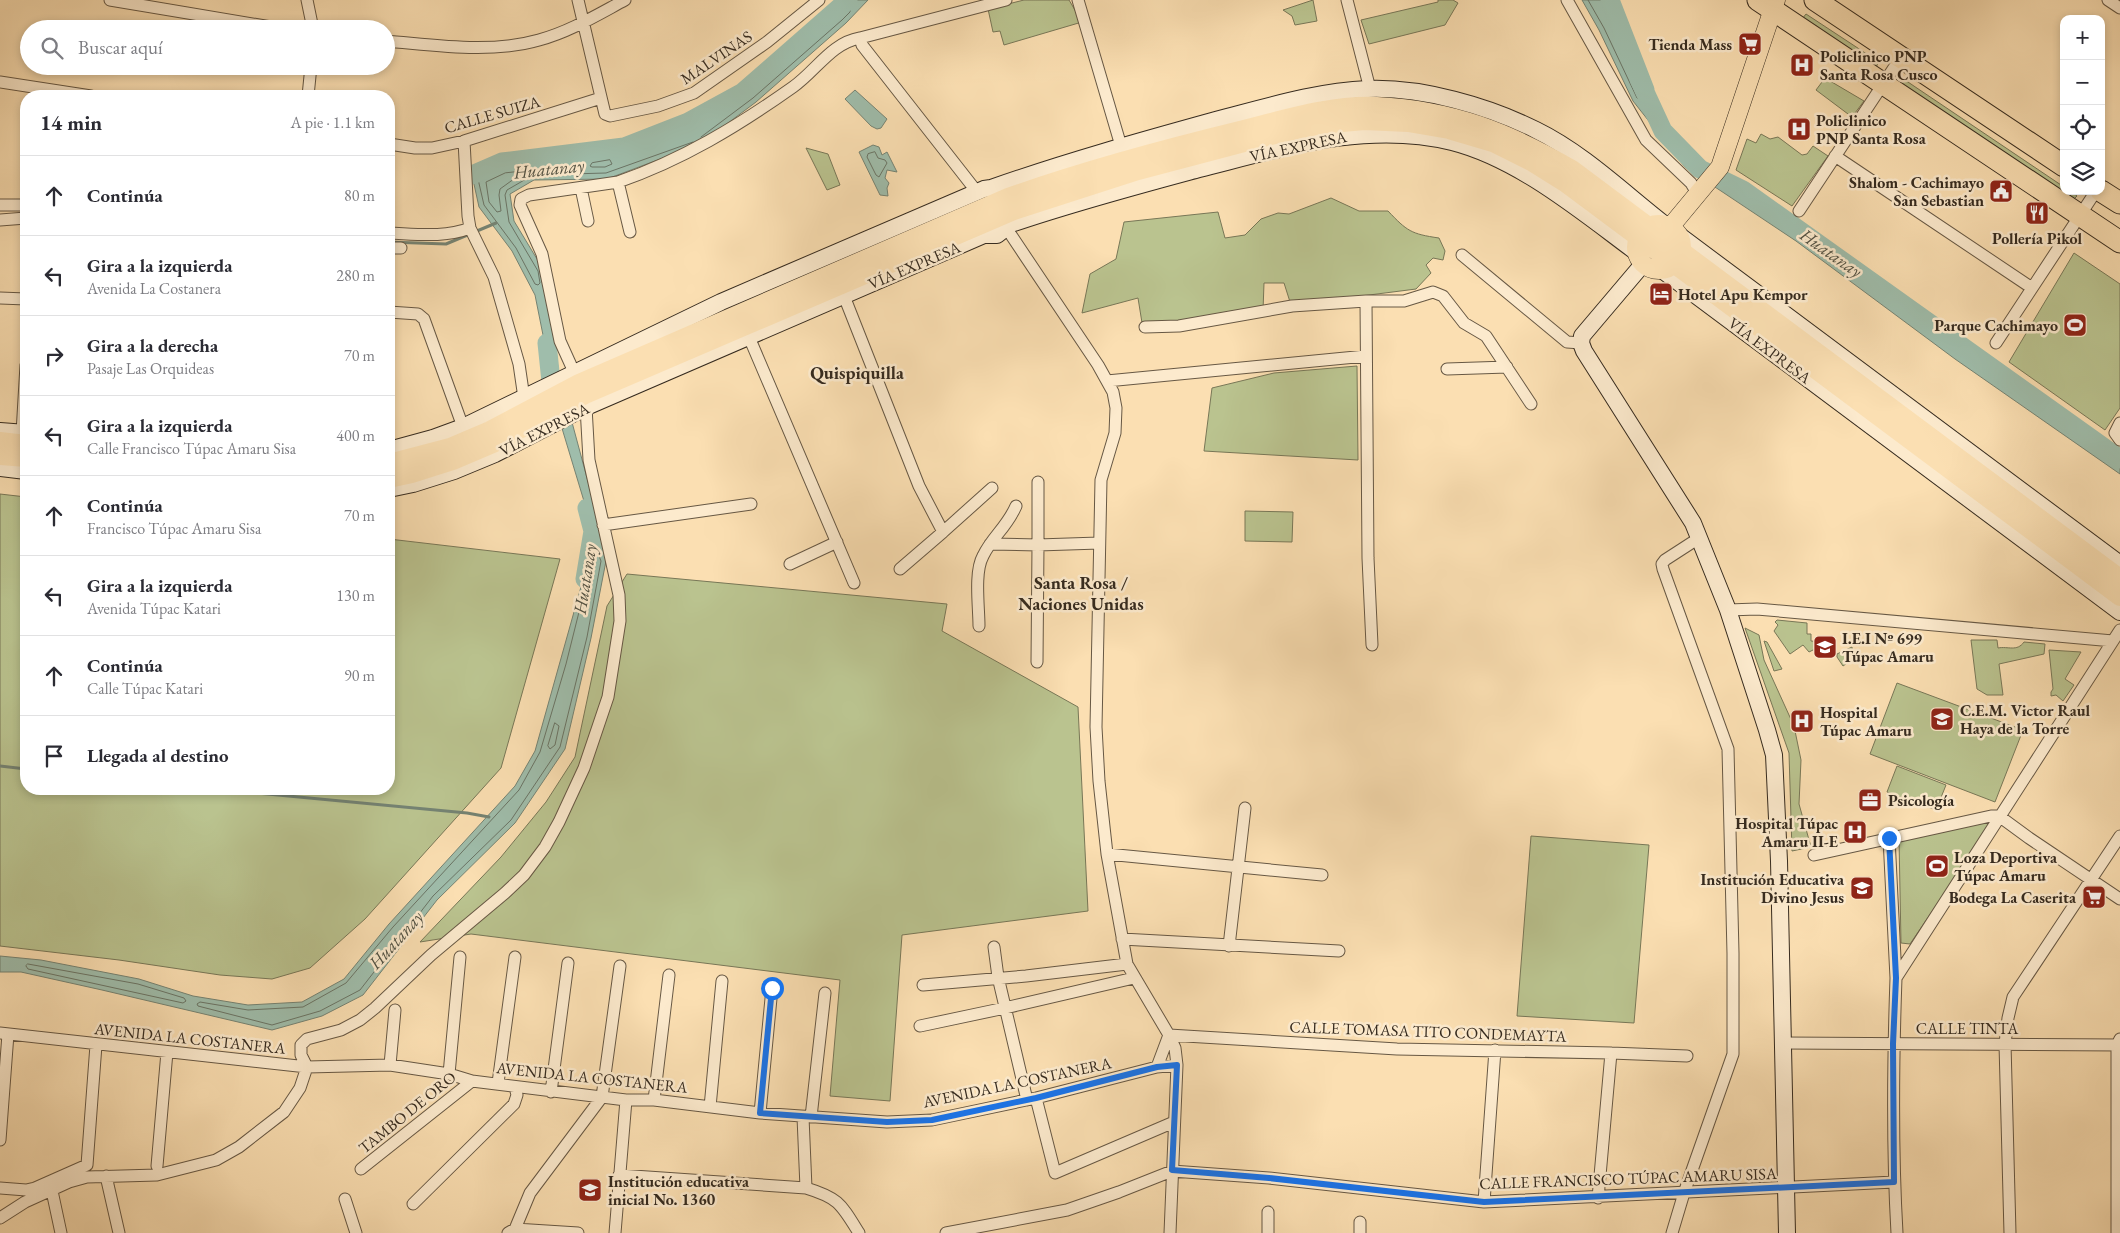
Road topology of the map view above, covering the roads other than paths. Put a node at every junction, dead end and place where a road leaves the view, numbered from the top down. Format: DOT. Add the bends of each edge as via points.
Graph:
graph roads {
  1 [pos="110,0"];
  2 [pos="307,0"];
  3 [pos="578,0"];
  4 [pos="625,0"];
  5 [pos="820,0"];
  6 [pos="1006,0"];
  7 [pos="1078,0"];
  8 [pos="1347,0"];
  9 [pos="1567,0"];
  10 [pos="1815,0"];
  11 [pos="2108,0"];
  12 [pos="1769,3"];
  13 [pos="2120,8"];
  14 [pos="229,20"];
  15 [pos="311,20"];
  16 [pos="584,22"];
  17 [pos="860,38"];
  18 [pos="395,42"];
  19 [pos="1901,57"];
  20 [pos="310,75"];
  21 [pos="0,82"];
  22 [pos="1882,84"];
  23 [pos="1370,89"];
  24 [pos="52,90"];
  25 [pos="309,90"];
  26 [pos="602,98"];
  27 [pos="464,141"];
  28 [pos="395,145"];
  29 [pos="1121,146"];
  30 [pos="1835,156"];
  31 [pos="2060,163"];
  32 [pos="618,182"];
  33 [pos="581,188"];
  34 [pos="980,192"];
  35 [pos="2105,194"];
  36 [pos="1699,195"];
  37 [pos="2093,195"];
  38 [pos="2120,203"];
  39 [pos="0,205"];
  40 [pos="20,205"];
  41 [pos="1799,211"];
  42 [pos="1010,215"];
  43 [pos="2080,215"];
  44 [pos="20,218"];
  45 [pos="0,220"];
  46 [pos="588,220"];
  47 [pos="974,226"];
  48 [pos="470,228"];
  49 [pos="630,232"];
  50 [pos="395,233"];
  51 [pos="2120,242"];
  52 [pos="1660,245"];
  53 [pos="395,248"];
  54 [pos="401,248"];
  55 [pos="1462,255"];
  56 [pos="2032,288"];
  57 [pos="844,296"];
  58 [pos="0,298"];
  59 [pos="20,299"];
  60 [pos="1366,301"];
  61 [pos="395,312"];
  62 [pos="1145,327"];
  63 [pos="749,337"];
  64 [pos="1581,343"];
  65 [pos="1996,343"];
  66 [pos="1366,356"];
  67 [pos="1507,367"];
  68 [pos="1448,369"];
  69 [pos="1107,381"];
  70 [pos="580,390"];
  71 [pos="1531,404"];
  72 [pos="529,411"];
  73 [pos="462,427"];
  74 [pos="0,430"];
  75 [pos="20,436"];
  76 [pos="20,438"];
  77 [pos="0,441"];
  78 [pos="395,448"];
  79 [pos="1938,452"];
  80 [pos="0,456"];
  81 [pos="20,458"];
  82 [pos="395,462"];
  83 [pos="1983,462"];
  84 [pos="0,468"];
  85 [pos="20,470"];
  86 [pos="395,478"];
  87 [pos="1038,482"];
  88 [pos="395,488"];
  89 [pos="992,488"];
  90 [pos="1960,492"];
  91 [pos="751,504"];
  92 [pos="1016,506"];
  93 [pos="2044,508"];
  94 [pos="603,525"];
  95 [pos="943,532"];
  96 [pos="1699,538"];
  97 [pos="2024,540"];
  98 [pos="837,542"];
  99 [pos="1100,543"];
  100 [pos="990,544"];
  101 [pos="1038,545"];
  102 [pos="2065,546"];
  103 [pos="790,564"];
  104 [pos="2120,564"];
  105 [pos="900,569"];
  106 [pos="2120,578"];
  107 [pos="854,583"];
  108 [pos="2120,597"];
  109 [pos="1728,610"];
  110 [pos="2120,612"];
  111 [pos="979,626"];
  112 [pos="2120,630"];
  113 [pos="2113,641"];
  114 [pos="1372,645"];
  115 [pos="1037,662"];
  116 [pos="1246,808"];
  117 [pos="1999,816"];
  118 [pos="2120,836"];
  119 [pos="1889,838"];
  120 [pos="1107,854"];
  121 [pos="1814,855"];
  122 [pos="1240,867"];
  123 [pos="1322,875"];
  124 [pos="2092,880"];
  125 [pos="2120,899"];
  126 [pos="1122,939"];
  127 [pos="1230,946"];
  128 [pos="994,947"];
  129 [pos="1339,952"];
  130 [pos="515,956"];
  131 [pos="460,957"];
  132 [pos="568,963"];
  133 [pos="1127,964"];
  134 [pos="620,966"];
  135 [pos="669,975"];
  136 [pos="998,977"];
  137 [pos="1134,978"];
  138 [pos="1896,978"];
  139 [pos="722,981"];
  140 [pos="923,985"];
  141 [pos="772,988"];
  142 [pos="824,993"];
  143 [pos="1005,1008"];
  144 [pos="395,1010"];
  145 [pos="920,1026"];
  146 [pos="4,1034"];
  147 [pos="1169,1035"];
  148 [pos="1784,1043"];
  149 [pos="2119,1043"];
  150 [pos="96,1044"];
  151 [pos="1893,1044"];
  152 [pos="2005,1044"];
  153 [pos="1495,1050"];
  154 [pos="167,1052"];
  155 [pos="1611,1053"];
  156 [pos="1687,1056"];
  157 [pos="390,1065"];
  158 [pos="1177,1065"];
  159 [pos="307,1067"];
  160 [pos="1157,1067"];
  161 [pos="449,1074"];
  162 [pos="472,1081"];
  163 [pos="498,1083"];
  164 [pos="515,1086"];
  165 [pos="552,1092"];
  166 [pos="602,1097"];
  167 [pos="1031,1099"];
  168 [pos="626,1100"];
  169 [pos="654,1100"];
  170 [pos="710,1107"];
  171 [pos="760,1113"];
  172 [pos="807,1117"];
  173 [pos="1174,1122"];
  174 [pos="0,1140"];
  175 [pos="157,1166"];
  176 [pos="361,1169"];
  177 [pos="1172,1170"];
  178 [pos="619,1175"];
  179 [pos="106,1176"];
  180 [pos="1894,1182"];
  181 [pos="0,1188"];
  182 [pos="806,1188"];
  183 [pos="1787,1188"];
  184 [pos="52,1191"];
  185 [pos="1684,1193"];
  186 [pos="1598,1198"];
  187 [pos="345,1199"];
  188 [pos="1484,1202"];
  189 [pos="413,1204"];
  190 [pos="1268,1212"];
  191 [pos="2119,1214"];
  192 [pos="0,1218"];
  193 [pos="512,1231"];
  194 [pos="61,1233"];
  195 [pos="119,1233"];
  196 [pos="356,1233"];
  197 [pos="578,1233"];
  198 [pos="615,1233"];
  199 [pos="858,1233"];
  200 [pos="946,1233"];
  201 [pos="1170,1233"];
  202 [pos="1268,1233"];
  203 [pos="1672,1233"];
  204 [pos="1787,1233"];
  205 [pos="1897,1233"];
  206 [pos="2010,1233"];
  207 [pos="2117,1233"];
  1 -- 14 [label="street"];
  2 -- 15 [label="street"];
  3 -- 16 [label="street"];
  4 -- 16 [label="street"];
  5 -- 26 [label="street, MALVINAS" via="694,93 658,106 610,116 605,114"];
  6 -- 17 [label="street"];
  7 -- 29 [label="street"];
  8 -- 23 [label="street"];
  9 -- 36 [label="street" via="1646,140 1691,183"];
  10 -- 19 [label="highway"];
  11 -- 13 [label="street"];
  12 -- 22 [label="highway"];
  12 -- 36 [label="main road" via="1720,167"];
  16 -- 18 [label="street" via="522,45 461,47"];
  16 -- 26 [label="street"];
  17 -- 32 [label="street" via="842,43 796,85 700,148"];
  17 -- 34 [label="street" via="862,45"];
  19 -- 22 [label="street"];
  19 -- 31 [label="highway"];
  20 -- 25 [label="street"];
  21 -- 24 [label="street"];
  22 -- 30 [label="street"];
  22 -- 43 [label="highway"];
  23 -- 29 [label="main road, VÍA EXPRESA" via="1339,91 1273,105"];
  23 -- 52 [label="main road, VÍA EXPRESA" via="1444,98 1537,130 1569,150"];
  26 -- 27 [label="street, CALLE SUIZA"];
  27 -- 28 [label="street, CALLE SUIZA" via="432,148"];
  27 -- 48 [label="street"];
  29 -- 34 [label="main road, VÍA EXPRESA"];
  30 -- 41 [label="street"];
  30 -- 56 [label="street"];
  32 -- 33 [label="street"];
  32 -- 49 [label="street"];
  33 -- 46 [label="street"];
  33 -- 70 [label="street" via="529,195 521,199 520,205 542,254 560,341"];
  34 -- 42 [label="main road" via="1001,191"];
  34 -- 47 [label="main road" via="966,207"];
  34 -- 70 [label="main road, VÍA EXPRESA" via="721,302"];
  35 -- 38 [label="highway"];
  36 -- 52 [label="main road"];
  37 -- 43 [label="street"];
  39 -- 40 [label="street"];
  42 -- 47 [label="main road, VÍA EXPRESA"];
  42 -- 52 [label="main road, VÍA EXPRESA" via="1138,171 1321,125 1364,121 1408,123 1449,130 1493,143 1533,163"];
  42 -- 69 [label="street"];
  43 -- 51 [label="highway"];
  43 -- 56 [label="street"];
  44 -- 45 [label="street"];
  47 -- 57 [label="main road, VÍA EXPRESA"];
  47 -- 70 [label="main road, VÍA EXPRESA"];
  48 -- 50 [label="street" via="440,234"];
  48 -- 72 [label="street" via="494,277"];
  52 -- 64 [label="main road" via="1582,336"];
  52 -- 79 [label="main road, VÍA EXPRESA"];
  52 -- 83 [label="main road, VÍA EXPRESA"];
  52 -- 90 [label="main road, VÍA EXPRESA"];
  53 -- 54 [label="street"];
  55 -- 64 [label="street" via="1567,342"];
  56 -- 65 [label="street"];
  57 -- 63 [label="main road, VÍA EXPRESA"];
  57 -- 95 [label="street" via="919,486"];
  58 -- 59 [label="street"];
  60 -- 62 [label="street" via="1292,306 1179,326"];
  60 -- 66 [label="street"];
  60 -- 67 [label="street" via="1404,301 1433,292 1443,296 1464,323 1486,336"];
  61 -- 73 [label="street" via="418,314 424,319"];
  63 -- 70 [label="main road, VÍA EXPRESA"];
  63 -- 98 [label="street"];
  64 -- 96 [label="main road" via="1693,523"];
  66 -- 69 [label="street"];
  66 -- 114 [label="street"];
  67 -- 68 [label="street"];
  67 -- 71 [label="street"];
  69 -- 99 [label="street" via="1113,392 1117,418 1101,480"];
  70 -- 72 [label="main road, VÍA EXPRESA"];
  70 -- 72 [label="main road, VÍA EXPRESA"];
  70 -- 94 [label="street" via="589,460"];
  72 -- 73 [label="main road, VÍA EXPRESA"];
  72 -- 82 [label="main road, VÍA EXPRESA" via="450,447"];
  72 -- 86 [label="main road, VÍA EXPRESA" via="493,444 453,461"];
  72 -- 88 [label="main road, VÍA EXPRESA" via="495,454 454,471"];
  73 -- 78 [label="main road, VÍA EXPRESA"];
  74 -- 75 [label="main road"];
  76 -- 77 [label="main road"];
  79 -- 83 [label="main road"];
  79 -- 90 [label="main road"];
  79 -- 102 [label="main road, VÍA EXPRESA"];
  80 -- 81 [label="main road"];
  83 -- 93 [label="main road, VÍA EXPRESA"];
  84 -- 85 [label="main road"];
  87 -- 101 [label="street"];
  89 -- 95 [label="street"];
  90 -- 97 [label="main road, VÍA EXPRESA"];
  91 -- 94 [label="street"];
  92 -- 100 [label="street" via="1010,520"];
  93 -- 102 [label="main road"];
  93 -- 104 [label="main road, VÍA EXPRESA"];
  94 -- 159 [label="street" via="619,595 619,630 600,722 584,768 559,822 524,875 375,1008 341,1030 307,1039 301,1045 301,1055"];
  95 -- 105 [label="street"];
  96 -- 109 [label="main road"];
  96 -- 185 [label="street" via="1662,564 1728,749 1733,1054"];
  97 -- 102 [label="main road"];
  97 -- 110 [label="main road, VÍA EXPRESA"];
  98 -- 103 [label="street"];
  98 -- 107 [label="street"];
  99 -- 101 [label="street"];
  99 -- 120 [label="street" via="1096,728"];
  100 -- 101 [label="street"];
  100 -- 111 [label="street" via="979,567"];
  101 -- 115 [label="street"];
  102 -- 106 [label="main road, VÍA EXPRESA"];
  102 -- 108 [label="main road, VÍA EXPRESA"];
  109 -- 113 [label="street" via="1757,609"];
  109 -- 148 [label="main road" via="1774,756"];
  112 -- 113 [label="street"];
  113 -- 117 [label="street"];
  116 -- 122 [label="street"];
  117 -- 119 [label="street"];
  117 -- 124 [label="street"];
  117 -- 138 [label="street"];
  118 -- 124 [label="street"];
  119 -- 121 [label="street"];
  119 -- 138 [label="street"];
  120 -- 122 [label="street"];
  120 -- 126 [label="street"];
  122 -- 123 [label="street"];
  122 -- 127 [label="street"];
  124 -- 125 [label="street"];
  124 -- 152 [label="street" via="2014,997"];
  126 -- 127 [label="street"];
  126 -- 133 [label="street"];
  127 -- 129 [label="street"];
  128 -- 136 [label="street"];
  130 -- 163 [label="street"];
  131 -- 161 [label="street"];
  132 -- 165 [label="street"];
  133 -- 136 [label="street"];
  133 -- 137 [label="street"];
  134 -- 166 [label="street"];
  135 -- 169 [label="street"];
  136 -- 140 [label="street"];
  136 -- 143 [label="street"];
  137 -- 143 [label="street"];
  137 -- 147 [label="street"];
  138 -- 151 [label="street"];
  139 -- 170 [label="street"];
  141 -- 171 [label="street"];
  142 -- 172 [label="street"];
  143 -- 145 [label="street"];
  143 -- 167 [label="street"];
  144 -- 157 [label="street"];
  146 -- 150 [label="street, AVENIDA LA COSTANERA"];
  146 -- 174 [label="street"];
  147 -- 153 [label="street, CALLE TOMASA TITO CONDEMAYTA" via="1397,1049"];
  147 -- 158 [label="street"];
  147 -- 160 [label="street"];
  148 -- 151 [label="street, CALLE TINTA"];
  148 -- 183 [label="main road"];
  149 -- 152 [label="street, CALLE TINTA"];
  149 -- 191 [label="street"];
  150 -- 154 [label="street, AVENIDA LA COSTANERA"];
  150 -- 181 [label="street" via="87,1165 35,1188"];
  151 -- 152 [label="street, CALLE TINTA"];
  151 -- 180 [label="street"];
  152 -- 206 [label="street"];
  153 -- 155 [label="street, CALLE TOMASA TITO CONDEMAYTA"];
  153 -- 188 [label="street"];
  154 -- 159 [label="street, AVENIDA LA COSTANERA"];
  154 -- 175 [label="street"];
  155 -- 156 [label="street, CALLE TOMASA TITO CONDEMAYTA"];
  155 -- 186 [label="street"];
  157 -- 159 [label="street, AVENIDA LA COSTANERA"];
  157 -- 161 [label="street, AVENIDA LA COSTANERA"];
  158 -- 160 [label="street, AVENIDA LA COSTANERA"];
  158 -- 173 [label="street"];
  159 -- 179 [label="street" via="300,1088 284,1112 239,1147 216,1160 157,1175"];
  160 -- 167 [label="street, AVENIDA LA COSTANERA"];
  161 -- 162 [label="street, AVENIDA LA COSTANERA"];
  162 -- 163 [label="street, AVENIDA LA COSTANERA"];
  162 -- 176 [label="street, TAMBO DE ORO"];
  163 -- 164 [label="street, AVENIDA LA COSTANERA"];
  164 -- 165 [label="street, AVENIDA LA COSTANERA"];
  164 -- 189 [label="street" via="514,1104"];
  165 -- 166 [label="street, AVENIDA LA COSTANERA"];
  166 -- 168 [label="street, AVENIDA LA COSTANERA"];
  166 -- 193 [label="street" via="530,1193"];
  167 -- 172 [label="street, AVENIDA LA COSTANERA" via="932,1120 887,1122"];
  167 -- 173 [label="street" via="1055,1173"];
  168 -- 169 [label="street, AVENIDA LA COSTANERA"];
  168 -- 178 [label="street"];
  169 -- 170 [label="street, AVENIDA LA COSTANERA"];
  170 -- 171 [label="street, AVENIDA LA COSTANERA"];
  171 -- 172 [label="street, AVENIDA LA COSTANERA"];
  172 -- 182 [label="street"];
  173 -- 177 [label="street"];
  177 -- 188 [label="street, CALLE FRANCISCO TÚPAC AMARU SISA"];
  177 -- 200 [label="street" via="1067,1210"];
  177 -- 201 [label="street"];
  178 -- 182 [label="street"];
  178 -- 198 [label="street"];
  179 -- 184 [label="street" via="69,1182"];
  179 -- 195 [label="street"];
  180 -- 183 [label="street, CALLE FRANCISCO TÚPAC AMARU SISA"];
  180 -- 205 [label="street"];
  182 -- 199 [label="street" via="827,1194 841,1204"];
  183 -- 185 [label="street, CALLE FRANCISCO TÚPAC AMARU SISA"];
  183 -- 204 [label="main road"];
  184 -- 192 [label="street" via="25,1202"];
  184 -- 194 [label="street"];
  185 -- 186 [label="street, CALLE FRANCISCO TÚPAC AMARU SISA"];
  185 -- 203 [label="street"];
  186 -- 188 [label="street, CALLE FRANCISCO TÚPAC AMARU SISA"];
  187 -- 196 [label="street"];
  190 -- 202 [label="street"];
  191 -- 207 [label="street"];
  193 -- 197 [label="street"];
}
